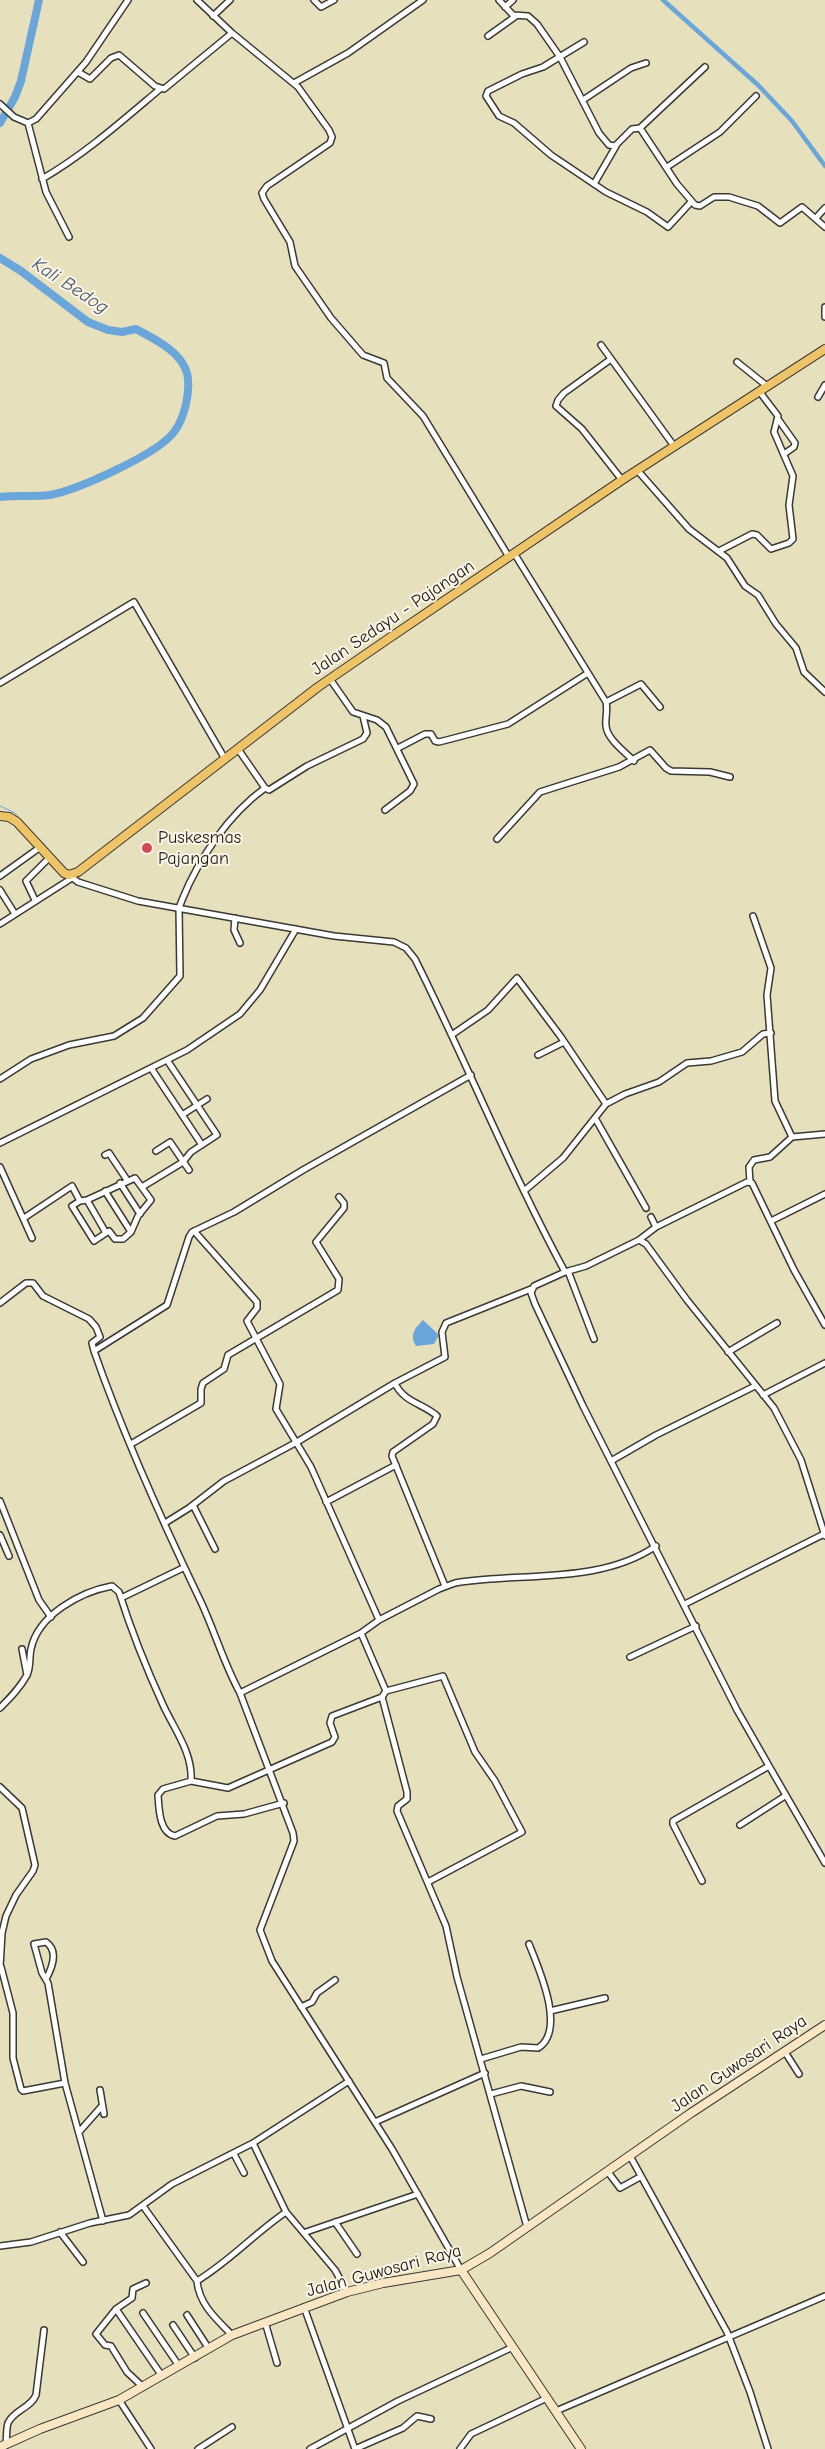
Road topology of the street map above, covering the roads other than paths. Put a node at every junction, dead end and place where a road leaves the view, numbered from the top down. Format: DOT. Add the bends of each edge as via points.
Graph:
graph roads {
  1 [pos="128,0"];
  2 [pos="197,0"];
  3 [pos="230,0"];
  4 [pos="314,0"];
  5 [pos="334,0"];
  6 [pos="423,0"];
  7 [pos="500,0"];
  8 [pos="513,0"];
  9 [pos="505,7"];
  10 [pos="213,16"];
  11 [pos="516,16"];
  12 [pos="232,33"];
  13 [pos="488,36"];
  14 [pos="584,42"];
  15 [pos="560,57"];
  16 [pos="646,63"];
  17 [pos="704,67"];
  18 [pos="78,72"];
  19 [pos="294,83"];
  20 [pos="160,89"];
  21 [pos="756,96"];
  22 [pos="584,100"];
  23 [pos="1,106"];
  24 [pos="28,123"];
  25 [pos="640,128"];
  26 [pos="616,145"];
  27 [pos="667,167"];
  28 [pos="42,179"];
  29 [pos="594,184"];
  30 [pos="691,202"];
  31 [pos="825,208"];
  32 [pos="816,218"];
  33 [pos="825,227"];
  34 [pos="68,237"];
  35 [pos="825,307"];
  36 [pos="825,317"];
  37 [pos="601,345"];
  38 [pos="825,349"];
  39 [pos="611,359"];
  40 [pos="737,362"];
  41 [pos="825,385"];
  42 [pos="767,386"];
  43 [pos="759,391"];
  44 [pos="818,397"];
  45 [pos="778,419"];
  46 [pos="674,446"];
  47 [pos="784,454"];
  48 [pos="638,471"];
  49 [pos="622,480"];
  50 [pos="719,551"];
  51 [pos="512,555"];
  52 [pos="588,673"];
  53 [pos="330,679"];
  54 [pos="0,683"];
  55 [pos="825,692"];
  56 [pos="606,702"];
  57 [pos="660,707"];
  58 [pos="363,716"];
  59 [pos="398,748"];
  60 [pos="238,749"];
  61 [pos="225,760"];
  62 [pos="634,760"];
  63 [pos="730,777"];
  64 [pos="265,788"];
  65 [pos="0,810"];
  66 [pos="385,810"];
  67 [pos="4,816"];
  68 [pos="497,839"];
  69 [pos="39,848"];
  70 [pos="48,858"];
  71 [pos="0,876"];
  72 [pos="71,877"];
  73 [pos="0,890"];
  74 [pos="35,900"];
  75 [pos="179,908"];
  76 [pos="15,914"];
  77 [pos="753,916"];
  78 [pos="235,918"];
  79 [pos="0,924"];
  80 [pos="296,929"];
  81 [pos="240,943"];
  82 [pos="771,1033"];
  83 [pos="453,1034"];
  84 [pos="564,1042"];
  85 [pos="538,1055"];
  86 [pos="176,1060"];
  87 [pos="169,1063"];
  88 [pos="153,1071"];
  89 [pos="471,1075"];
  90 [pos="144,1076"];
  91 [pos="0,1079"];
  92 [pos="207,1099"];
  93 [pos="606,1104"];
  94 [pos="197,1105"];
  95 [pos="182,1115"];
  96 [pos="596,1118"];
  97 [pos="825,1134"];
  98 [pos="792,1138"];
  99 [pos="0,1144"];
  100 [pos="202,1145"];
  101 [pos="156,1151"];
  102 [pos="105,1155"];
  103 [pos="183,1162"];
  104 [pos="0,1167"];
  105 [pos="189,1170"];
  106 [pos="127,1180"];
  107 [pos="750,1182"];
  108 [pos="120,1184"];
  109 [pos="142,1187"];
  110 [pos="105,1191"];
  111 [pos="524,1191"];
  112 [pos="825,1194"];
  113 [pos="339,1197"];
  114 [pos="87,1200"];
  115 [pos="80,1201"];
  116 [pos="646,1208"];
  117 [pos="140,1214"];
  118 [pos="651,1217"];
  119 [pos="24,1218"];
  120 [pos="771,1221"];
  121 [pos="656,1227"];
  122 [pos="194,1231"];
  123 [pos="131,1232"];
  124 [pos="106,1233"];
  125 [pos="32,1238"];
  126 [pos="638,1240"];
  127 [pos="567,1272"];
  128 [pos="531,1289"];
  129 [pos="0,1303"];
  130 [pos="777,1323"];
  131 [pos="825,1325"];
  132 [pos="256,1337"];
  133 [pos="594,1339"];
  134 [pos="94,1351"];
  135 [pos="728,1352"];
  136 [pos="825,1363"];
  137 [pos="395,1383"];
  138 [pos="755,1386"];
  139 [pos="764,1396"];
  140 [pos="297,1442"];
  141 [pos="131,1444"];
  142 [pos="611,1461"];
  143 [pos="396,1465"];
  144 [pos="0,1502"];
  145 [pos="326,1502"];
  146 [pos="193,1505"];
  147 [pos="165,1523"];
  148 [pos="824,1525"];
  149 [pos="0,1535"];
  150 [pos="825,1535"];
  151 [pos="656,1546"];
  152 [pos="215,1549"];
  153 [pos="8,1556"];
  154 [pos="183,1568"];
  155 [pos="444,1586"];
  156 [pos="120,1598"];
  157 [pos="685,1604"];
  158 [pos="50,1617"];
  159 [pos="379,1620"];
  160 [pos="696,1626"];
  161 [pos="361,1633"];
  162 [pos="22,1649"];
  163 [pos="630,1657"];
  164 [pos="27,1675"];
  165 [pos="386,1691"];
  166 [pos="240,1693"];
  167 [pos="382,1697"];
  168 [pos="0,1708"];
  169 [pos="769,1766"];
  170 [pos="270,1770"];
  171 [pos="191,1781"];
  172 [pos="0,1786"];
  173 [pos="785,1796"];
  174 [pos="284,1803"];
  175 [pos="740,1825"];
  176 [pos="825,1863"];
  177 [pos="702,1881"];
  178 [pos="428,1882"];
  179 [pos="529,1944"];
  180 [pos="0,1967"];
  181 [pos="46,1979"];
  182 [pos="335,1980"];
  183 [pos="605,1998"];
  184 [pos="301,2008"];
  185 [pos="550,2011"];
  186 [pos="825,2025"];
  187 [pos="785,2052"];
  188 [pos="481,2059"];
  189 [pos="485,2073"];
  190 [pos="799,2074"];
  191 [pos="350,2081"];
  192 [pos="66,2083"];
  193 [pos="100,2090"];
  194 [pos="550,2092"];
  195 [pos="491,2094"];
  196 [pos="102,2106"];
  197 [pos="104,2114"];
  198 [pos="375,2122"];
  199 [pos="79,2132"];
  200 [pos="253,2143"];
  201 [pos="234,2154"];
  202 [pos="630,2156"];
  203 [pos="608,2172"];
  204 [pos="244,2173"];
  205 [pos="640,2178"];
  206 [pos="418,2194"];
  207 [pos="143,2206"];
  208 [pos="286,2212"];
  209 [pos="103,2221"];
  210 [pos="335,2222"];
  211 [pos="527,2227"];
  212 [pos="60,2232"];
  213 [pos="306,2232"];
  214 [pos="0,2246"];
  215 [pos="357,2254"];
  216 [pos="83,2262"];
  217 [pos="461,2270"];
  218 [pos="197,2281"];
  219 [pos="146,2283"];
  220 [pos="347,2292"];
  221 [pos="825,2296"];
  222 [pos="303,2307"];
  223 [pos="116,2309"];
  224 [pos="143,2314"];
  225 [pos="187,2315"];
  226 [pos="265,2322"];
  227 [pos="173,2325"];
  228 [pos="44,2330"];
  229 [pos="232,2335"];
  230 [pos="729,2337"];
  231 [pos="514,2347"];
  232 [pos="209,2350"];
  233 [pos="195,2358"];
  234 [pos="277,2363"];
  235 [pos="180,2367"];
  236 [pos="162,2376"];
  237 [pos="143,2388"];
  238 [pos="547,2398"];
  239 [pos="119,2400"];
  240 [pos="556,2411"];
  241 [pos="431,2419"];
  242 [pos="232,2427"];
  243 [pos="346,2429"];
  244 [pos="3,2445"];
  245 [pos="151,2449"];
  246 [pos="198,2449"];
  247 [pos="310,2449"];
  248 [pos="355,2449"];
  249 [pos="460,2449"];
  250 [pos="581,2449"];
  251 [pos="768,2449"];
  1 -- 18 [label="street"];
  2 -- 10 [label="street"];
  3 -- 10 [label="street"];
  4 -- 5 [label="street" via="321,7"];
  6 -- 19 [label="street" via="348,52"];
  7 -- 9 [label="street"];
  8 -- 9 [label="street"];
  9 -- 11 [label="street"];
  10 -- 12 [label="street"];
  11 -- 13 [label="street"];
  11 -- 15 [label="street" via="531,17"];
  12 -- 19 [label="street"];
  12 -- 20 [label="street" via="168,87"];
  14 -- 15 [label="street"];
  15 -- 22 [label="street"];
  15 -- 29 [label="street" via="496,86 486,96 500,117 514,123 551,155"];
  16 -- 22 [label="street" via="631,68"];
  17 -- 25 [label="street"];
  18 -- 20 [label="street" via="90,79 111,58 119,55"];
  18 -- 24 [label="street" via="36,119"];
  19 -- 51 [label="street" via="332,139 328,145 267,186 262,193 264,200 290,242 295,266 310,288 356,349 384,363 387,378 423,416"];
  20 -- 28 [label="street" via="113,130"];
  21 -- 27 [label="street" via="720,132"];
  22 -- 26 [label="street" via="599,133 610,146"];
  23 -- 24 [label="street"];
  24 -- 28 [label="street"];
  25 -- 26 [label="street" via="632,129"];
  25 -- 27 [label="street"];
  26 -- 29 [label="street"];
  27 -- 30 [label="street"];
  28 -- 34 [label="street"];
  29 -- 30 [label="street" via="668,227"];
  30 -- 32 [label="street" via="698,206 714,197 729,197 758,206 778,223 802,208"];
  31 -- 32 [label="street"];
  32 -- 33 [label="street"];
  35 -- 36 [label="street"];
  37 -- 39 [label="street"];
  38 -- 42 [label="main road, Jalan Sedayu - Pajangan"];
  39 -- 46 [label="street"];
  39 -- 49 [label="street" via="564,393 556,406 582,429"];
  40 -- 42 [label="street"];
  41 -- 44 [label="street"];
  42 -- 43 [label="main road, Jalan Sedayu - Pajangan"];
  43 -- 45 [label="street"];
  43 -- 46 [label="main road, Jalan Sedayu - Pajangan"];
  45 -- 47 [label="street" via="774,432"];
  45 -- 47 [label="street" via="795,443"];
  46 -- 48 [label="main road, Jalan Sedayu - Pajangan"];
  47 -- 50 [label="street" via="793,476 789,505 792,541 771,548 752,534"];
  48 -- 49 [label="main road, Jalan Sedayu - Pajangan"];
  48 -- 50 [label="street" via="689,529"];
  49 -- 51 [label="main road, Jalan Sedayu - Pajangan"];
  50 -- 55 [label="street" via="745,586 758,595 796,648 804,672"];
  51 -- 52 [label="street"];
  51 -- 53 [label="main road, Jalan Sedayu - Pajangan"];
  52 -- 56 [label="street"];
  52 -- 59 [label="street" via="508,724 439,742 431,734 425,734"];
  53 -- 58 [label="street" via="352,710"];
  53 -- 60 [label="main road, Jalan Sedayu - Pajangan"];
  54 -- 61 [label="street" via="134,602"];
  56 -- 57 [label="street" via="641,684"];
  56 -- 62 [label="street" via="607,731"];
  58 -- 59 [label="street" via="381,722"];
  58 -- 64 [label="street" via="367,733 363,739 307,766 269,790"];
  59 -- 66 [label="street" via="414,786"];
  60 -- 61 [label="main road, Jalan Sedayu - Pajangan"];
  60 -- 64 [label="street"];
  61 -- 72 [label="main road, Jalan Sedayu - Pajangan"];
  62 -- 63 [label="street" via="650,750 671,771 710,772"];
  62 -- 68 [label="street" via="540,792"];
  64 -- 75 [label="street" via="224,826"];
  65 -- 67 [label="street"];
  67 -- 69 [label="main road" via="22,828"];
  69 -- 70 [label="main road"];
  69 -- 71 [label="street"];
  70 -- 72 [label="main road"];
  70 -- 74 [label="street" via="26,881"];
  72 -- 74 [label="street"];
  72 -- 75 [label="street" via="138,901"];
  73 -- 76 [label="street"];
  74 -- 76 [label="street"];
  75 -- 78 [label="street"];
  75 -- 91 [label="street" via="180,976 148,1013 114,1036 48,1052"];
  76 -- 79 [label="street"];
  77 -- 82 [label="street" via="771,968 767,995"];
  78 -- 80 [label="street"];
  78 -- 81 [label="street" via="234,930"];
  80 -- 83 [label="street" via="400,944 415,959"];
  80 -- 99 [label="street" via="252,1002 233,1019 187,1050"];
  82 -- 93 [label="street" via="763,1034 742,1052 687,1064 659,1082"];
  82 -- 98 [label="street" via="775,1102"];
  83 -- 84 [label="street" via="488,1010 517,978"];
  83 -- 89 [label="street"];
  84 -- 85 [label="street"];
  84 -- 93 [label="street"];
  86 -- 87 [label="street"];
  87 -- 88 [label="street"];
  87 -- 94 [label="street"];
  88 -- 90 [label="street"];
  88 -- 95 [label="street"];
  89 -- 111 [label="street"];
  89 -- 122 [label="street" via="234,1212"];
  92 -- 94 [label="street"];
  93 -- 96 [label="street"];
  94 -- 95 [label="street"];
  94 -- 100 [label="street" via="216,1135"];
  95 -- 100 [label="street"];
  96 -- 111 [label="street" via="563,1158"];
  96 -- 116 [label="street"];
  97 -- 98 [label="street"];
  98 -- 107 [label="street" via="770,1157 751,1162"];
  100 -- 103 [label="street"];
  101 -- 103 [label="street" via="170,1142"];
  102 -- 106 [label="street" via="109,1153"];
  103 -- 105 [label="street"];
  103 -- 109 [label="street"];
  104 -- 119 [label="street"];
  106 -- 108 [label="street"];
  106 -- 109 [label="street" via="135,1178"];
  107 -- 120 [label="street" via="755,1186"];
  107 -- 121 [label="street"];
  108 -- 110 [label="street"];
  108 -- 117 [label="street"];
  109 -- 117 [label="street" via="151,1200"];
  110 -- 114 [label="street"];
  110 -- 123 [label="street"];
  111 -- 127 [label="street"];
  112 -- 120 [label="street"];
  113 -- 132 [label="street" via="344,1208 316,1242 339,1279 338,1290"];
  114 -- 115 [label="street"];
  114 -- 124 [label="street"];
  115 -- 119 [label="street" via="72,1186"];
  115 -- 124 [label="street" via="72,1206 94,1241"];
  117 -- 123 [label="street"];
  118 -- 121 [label="street"];
  119 -- 125 [label="street"];
  120 -- 131 [label="street"];
  121 -- 126 [label="street"];
  122 -- 132 [label="street" via="255,1299 258,1306 247,1320"];
  122 -- 134 [label="street" via="189,1237 167,1305"];
  123 -- 124 [label="street" via="124,1238 115,1239 109,1231"];
  126 -- 127 [label="street"];
  126 -- 135 [label="street" via="651,1249"];
  127 -- 128 [label="street"];
  127 -- 133 [label="street"];
  128 -- 137 [label="street" via="446,1323 442,1332 445,1357"];
  128 -- 142 [label="street" via="534,1304"];
  129 -- 134 [label="street" via="26,1283 33,1283 43,1296 93,1323 100,1337 92,1343"];
  130 -- 135 [label="street"];
  132 -- 140 [label="street" via="280,1384 276,1408"];
  132 -- 141 [label="street" via="228,1355 224,1369 203,1383 201,1403"];
  134 -- 141 [label="street"];
  135 -- 138 [label="street"];
  136 -- 139 [label="street"];
  137 -- 140 [label="street"];
  137 -- 143 [label="street" via="407,1397 437,1416 437,1420 392,1452"];
  138 -- 139 [label="street"];
  138 -- 142 [label="street"];
  139 -- 148 [label="street" via="788,1432"];
  140 -- 145 [label="street" via="312,1467"];
  140 -- 146 [label="street" via="224,1481"];
  141 -- 147 [label="street"];
  142 -- 151 [label="street"];
  143 -- 145 [label="street"];
  143 -- 155 [label="street"];
  144 -- 158 [label="street" via="39,1600"];
  145 -- 159 [label="street"];
  146 -- 147 [label="street"];
  146 -- 152 [label="street"];
  147 -- 154 [label="street"];
  148 -- 150 [label="street"];
  149 -- 153 [label="street"];
  150 -- 157 [label="street"];
  151 -- 155 [label="street" via="634,1560 616,1566"];
  151 -- 157 [label="street"];
  154 -- 156 [label="street"];
  154 -- 166 [label="street"];
  155 -- 159 [label="street"];
  156 -- 158 [label="street" via="115,1587 100,1588"];
  156 -- 171 [label="street" via="163,1706 188,1755"];
  157 -- 160 [label="street"];
  158 -- 164 [label="street" via="31,1648"];
  159 -- 161 [label="street"];
  160 -- 163 [label="street"];
  160 -- 169 [label="street"];
  161 -- 165 [label="street"];
  161 -- 166 [label="street"];
  162 -- 164 [label="street"];
  164 -- 168 [label="street" via="18,1690"];
  165 -- 167 [label="street"];
  165 -- 178 [label="street" via="443,1676 475,1752 495,1781 522,1832"];
  166 -- 170 [label="street"];
  167 -- 170 [label="street" via="332,1716 330,1722 335,1737 332,1742"];
  167 -- 178 [label="street" via="407,1792 407,1799 396,1812"];
  169 -- 173 [label="street"];
  169 -- 177 [label="street" via="674,1821"];
  170 -- 171 [label="street" via="224,1788"];
  170 -- 174 [label="street"];
  171 -- 174 [label="street" via="163,1789 158,1795 160,1817 172,1836 217,1816 244,1814"];
  172 -- 180 [label="street" via="22,1808 35,1865 6,1916"];
  173 -- 175 [label="street"];
  173 -- 176 [label="street"];
  174 -- 184 [label="street" via="294,1841 260,1933 272,1962"];
  178 -- 188 [label="street" via="446,1926"];
  179 -- 185 [label="street" via="549,1995"];
  180 -- 192 [label="street" via="12,2013 13,2058 21,2089"];
  181 -- 181 [label="street" via="54,1961 50,1945 46,1942 34,1946"];
  181 -- 192 [label="street"];
  182 -- 184 [label="street"];
  183 -- 185 [label="street"];
  184 -- 191 [label="street"];
  185 -- 188 [label="street" via="542,2046 521,2047"];
  186 -- 187 [label="street, Jalan Guwosari Raya"];
  187 -- 190 [label="street"];
  187 -- 202 [label="street, Jalan Guwosari Raya"];
  188 -- 189 [label="street"];
  189 -- 195 [label="street"];
  189 -- 198 [label="street"];
  191 -- 198 [label="street"];
  191 -- 200 [label="street"];
  192 -- 199 [label="street"];
  193 -- 196 [label="street"];
  194 -- 195 [label="street" via="519,2086"];
  195 -- 211 [label="street"];
  196 -- 197 [label="street"];
  196 -- 199 [label="street"];
  198 -- 206 [label="street"];
  199 -- 209 [label="street"];
  200 -- 201 [label="street"];
  200 -- 208 [label="street"];
  201 -- 204 [label="street"];
  201 -- 207 [label="street" via="172,2184"];
  202 -- 203 [label="street, Jalan Guwosari Raya"];
  202 -- 205 [label="street"];
  203 -- 205 [label="street" via="620,2188"];
  203 -- 211 [label="street, Jalan Guwosari Raya"];
  205 -- 230 [label="street"];
  206 -- 210 [label="street"];
  206 -- 217 [label="street"];
  207 -- 209 [label="street" via="122,2218"];
  207 -- 218 [label="street"];
  208 -- 213 [label="street"];
  208 -- 218 [label="street"];
  209 -- 212 [label="street"];
  210 -- 213 [label="street"];
  210 -- 215 [label="street"];
  211 -- 217 [label="street, Jalan Guwosari Raya"];
  212 -- 214 [label="street" via="12,2246"];
  212 -- 216 [label="street"];
  213 -- 220 [label="street" via="335,2270"];
  217 -- 220 [label="street, Jalan Guwosari Raya"];
  217 -- 231 [label="street"];
  218 -- 229 [label="street" via="202,2299"];
  219 -- 223 [label="street" via="133,2289 132,2298"];
  220 -- 222 [label="street, Jalan Guwosari Raya"];
  221 -- 230 [label="street"];
  222 -- 226 [label="street, Jalan Guwosari Raya"];
  222 -- 243 [label="street"];
  223 -- 236 [label="street"];
  223 -- 237 [label="street" via="96,2334 105,2345 111,2346 127,2372"];
  224 -- 235 [label="street"];
  225 -- 232 [label="street"];
  226 -- 229 [label="street, Jalan Guwosari Raya"];
  226 -- 234 [label="street"];
  227 -- 233 [label="street"];
  228 -- 244 [label="street" via="35,2398 13,2416"];
  229 -- 232 [label="street, Jalan Guwosari Raya"];
  230 -- 240 [label="street"];
  230 -- 251 [label="street"];
  231 -- 238 [label="street"];
  231 -- 243 [label="street"];
  232 -- 233 [label="street, Jalan Guwosari Raya"];
  233 -- 235 [label="street, Jalan Guwosari Raya"];
  235 -- 236 [label="street, Jalan Guwosari Raya"];
  236 -- 237 [label="street, Jalan Guwosari Raya"];
  237 -- 239 [label="street, Jalan Guwosari Raya"];
  238 -- 240 [label="street"];
  238 -- 249 [label="street" via="474,2432"];
  239 -- 244 [label="street, Jalan Guwosari Raya"];
  239 -- 245 [label="street"];
  240 -- 250 [label="street"];
  241 -- 248 [label="street" via="417,2416 403,2428"];
  242 -- 246 [label="street"];
  243 -- 247 [label="street"];
  243 -- 248 [label="street"];
}
